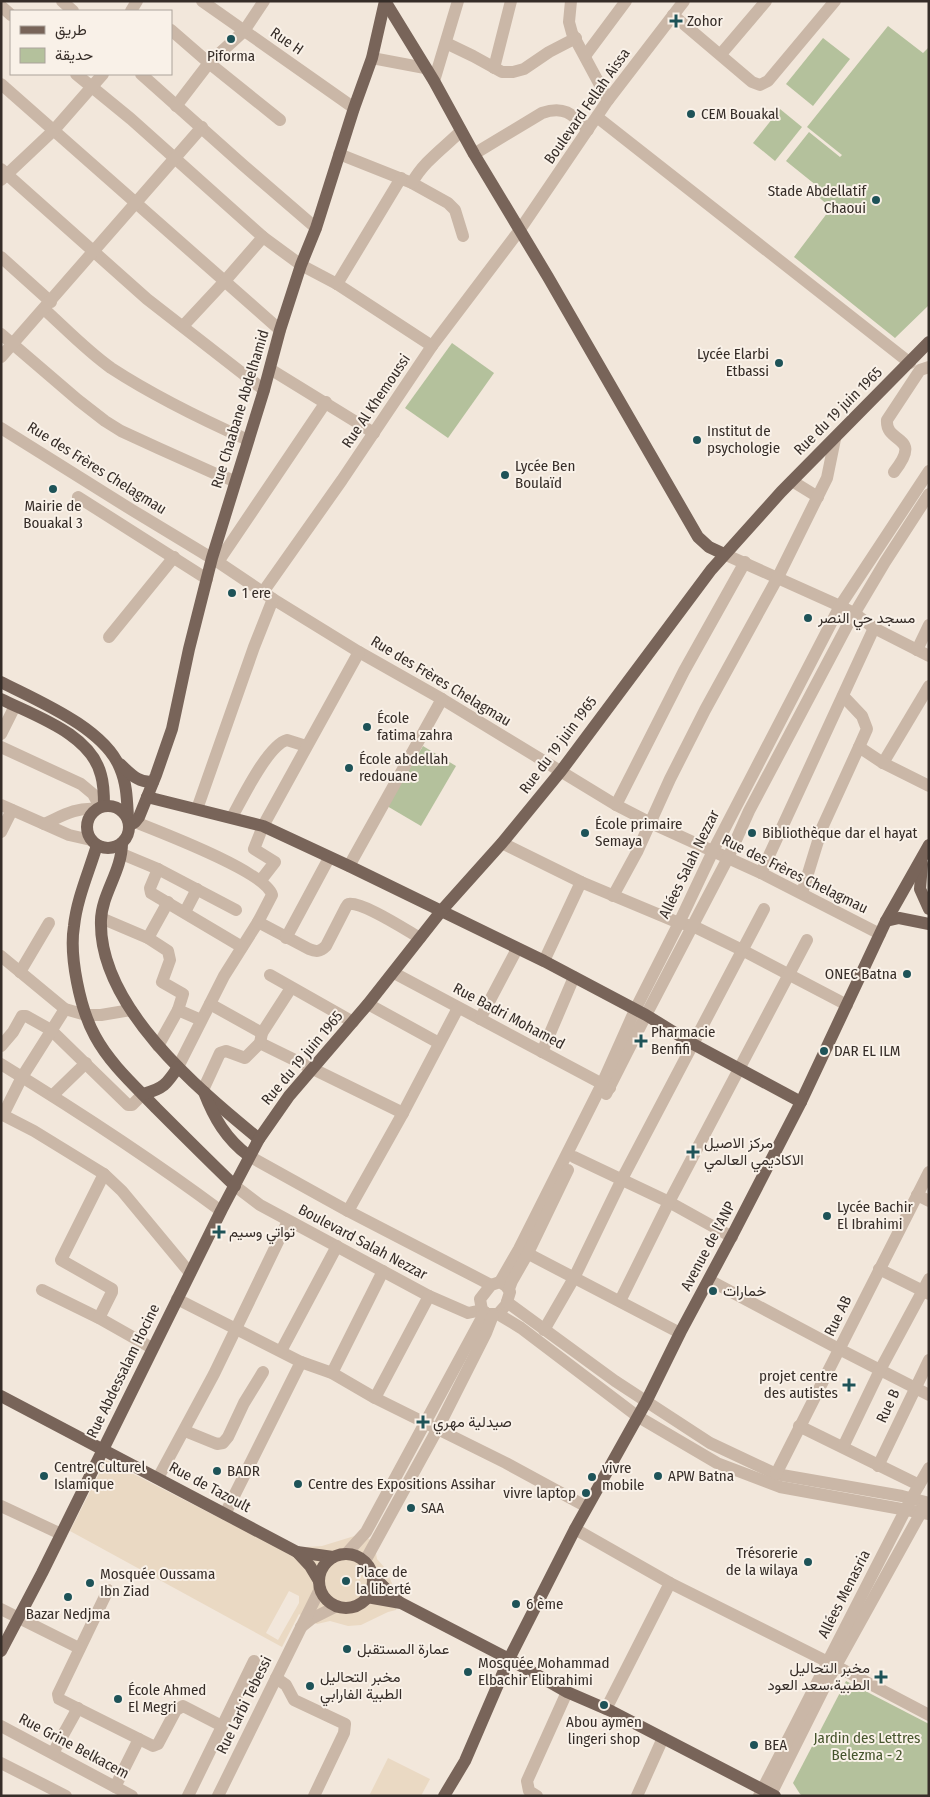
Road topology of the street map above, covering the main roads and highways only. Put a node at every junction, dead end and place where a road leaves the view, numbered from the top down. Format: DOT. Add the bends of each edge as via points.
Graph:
graph roads {
  1 [pos="385,1"];
  2 [pos="929,342"];
  3 [pos="724,554"];
  4 [pos="1,682"];
  5 [pos="1,699"];
  6 [pos="117,762"];
  7 [pos="151,788"];
  8 [pos="127,798"];
  9 [pos="103,807"];
  10 [pos="131,821"];
  11 [pos="94,843"];
  12 [pos="122,848"];
  13 [pos="926,850"];
  14 [pos="929,909"];
  15 [pos="442,910"];
  16 [pos="886,921"];
  17 [pos="929,924"];
  18 [pos="178,1067"];
  19 [pos="203,1090"];
  20 [pos="142,1094"];
  21 [pos="800,1102"];
  22 [pos="259,1139"];
  23 [pos="249,1156"];
  24 [pos="234,1186"];
  25 [pos="1,1396"];
  26 [pos="102,1450"];
  27 [pos="298,1552"];
  28 [pos="333,1557"];
  29 [pos="372,1575"];
  30 [pos="319,1585"];
  31 [pos="367,1597"];
  32 [pos="401,1603"];
  33 [pos="1,1651"];
  34 [pos="509,1659"];
  35 [pos="767,1794"];
  36 [pos="444,1796"];
  1 -- 3 [label="main road" via="698,537"];
  1 -- 7 [label="main road, Rue Chaabane Abdelhamid" via="372,58 301,265 235,481 189,649 172,729"];
  2 -- 3 [label="main road, Rue du 19 juin 1965"];
  3 -- 15 [label="main road, Rue du 19 juin 1965" via="560,771"];
  4 -- 6 [label="main road" via="87,730"];
  5 -- 9 [label="main road" via="69,733 82,744 95,759 101,775"];
  6 -- 7 [label="main road"];
  6 -- 8 [label="main road"];
  7 -- 8 [label="main road"];
  7 -- 10 [label="main road, Rue Chaabane Abdelhamid" via="139,817"];
  7 -- 15 [label="main road" via="197,809 263,826"];
  8 -- 9 [label="main road"];
  8 -- 10 [label="main road"];
  9 -- 10 [label="main road" via="118,808"];
  9 -- 11 [label="main road" via="90,816 87,824 87,832"];
  10 -- 12 [label="main road"];
  11 -- 12 [label="main road" via="106,848"];
  11 -- 20 [label="main road" via="73,927 76,978 94,1036"];
  12 -- 18 [label="main road" via="100,918 104,954 131,1010"];
  13 -- 14 [label="main road" via="920,890"];
  13 -- 16 [label="main road, Avenue de l'ANP"];
  15 -- 21 [label="main road" via="640,1012"];
  15 -- 22 [label="main road, Rue du 19 juin 1965" via="354,1022 289,1096"];
  16 -- 17 [label="main road" via="900,918"];
  16 -- 21 [label="main road, Avenue de l'ANP"];
  18 -- 19 [label="main road"];
  18 -- 20 [label="main road" via="166,1084"];
  19 -- 22 [label="main road"];
  19 -- 23 [label="main road" via="218,1124 228,1138"];
  20 -- 24 [label="main road"];
  21 -- 34 [label="main road, Avenue de l'ANP" via="710,1280 575,1529"];
  22 -- 23 [label="main road, Rue du 19 juin 1965"];
  23 -- 24 [label="main road, Rue du 19 juin 1965"];
  24 -- 26 [label="main road, Rue Abdessalam Hocine"];
  25 -- 26 [label="main road, Rue de Tazoult"];
  26 -- 27 [label="main road, Rue de Tazoult"];
  26 -- 33 [label="main road, Rue Abdessalam Hocine"];
  27 -- 28 [label="main road, Rue de Tazoult"];
  27 -- 30 [label="main road, Rue de Tazoult" via="310,1566"];
  28 -- 29 [label="main road" via="356,1556 365,1562"];
  28 -- 30 [label="main road" via="323,1567"];
  29 -- 31 [label="main road" via="373,1583"];
  29 -- 32 [label="main road"];
  30 -- 31 [label="main road" via="329,1602 337,1606 353,1606"];
  31 -- 32 [label="main road"];
  32 -- 34 [label="main road"];
  34 -- 35 [label="main road"];
  34 -- 36 [label="main road, Avenue de l'ANP" via="465,1760"];
}
